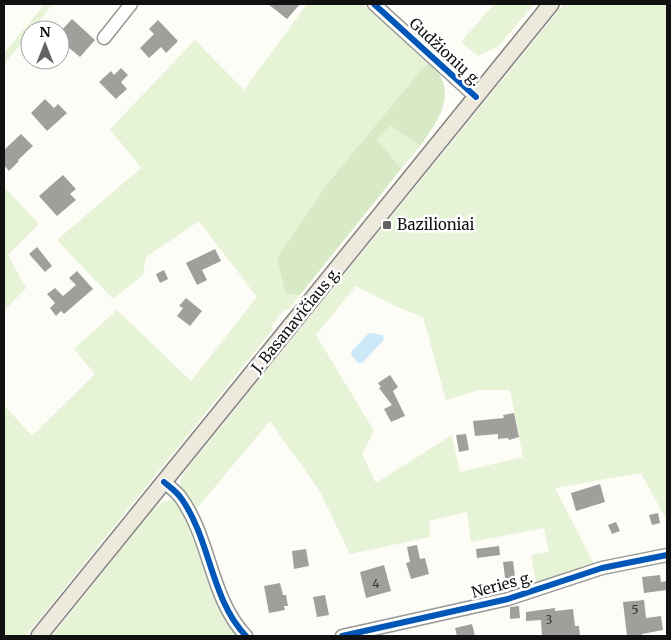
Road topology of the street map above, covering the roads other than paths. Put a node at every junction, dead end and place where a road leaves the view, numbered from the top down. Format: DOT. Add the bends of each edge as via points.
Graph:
graph roads {
  1 [pos="130,4"];
  2 [pos="374,4"];
  3 [pos="551,4"];
  4 [pos="104,38"];
  5 [pos="476,98"];
  6 [pos="164,482"];
  7 [pos="667,555"];
  8 [pos="39,636"];
  9 [pos="246,636"];
  10 [pos="342,636"];
  1 -- 4 [label="street"];
  2 -- 5 [label="street, Gudžionių g."];
  3 -- 5 [label="main road, J. Basanavičiaus g."];
  5 -- 6 [label="main road, J. Basanavičiaus g."];
  6 -- 8 [label="main road, J. Basanavičiaus g."];
  6 -- 9 [label="street" via="180,497 192,517 224,604"];
  7 -- 10 [label="street, Neries g." via="602,568 508,599"];
}
